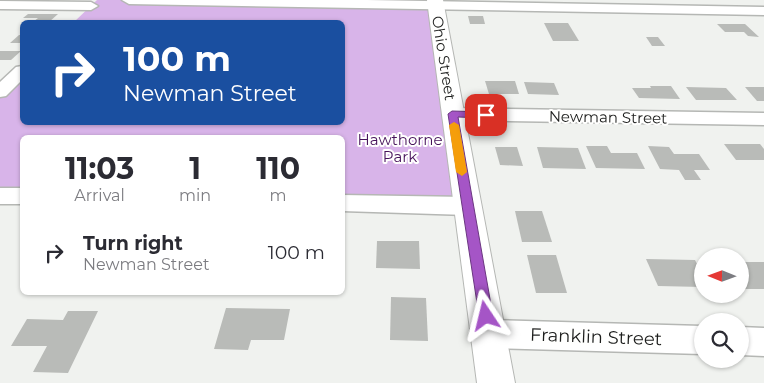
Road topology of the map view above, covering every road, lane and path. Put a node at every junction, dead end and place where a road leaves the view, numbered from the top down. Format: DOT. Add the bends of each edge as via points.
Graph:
graph roads {
  1 [pos="129,0"];
  2 [pos="435,2"];
  3 [pos="94,3"];
  4 [pos="0,4"];
  5 [pos="764,11"];
  6 [pos="76,20"];
  7 [pos="20,73"];
  8 [pos="0,92"];
  9 [pos="452,114"];
  10 [pos="764,119"];
  11 [pos="0,196"];
  12 [pos="20,196"];
  13 [pos="345,203"];
  14 [pos="467,206"];
  15 [pos="489,334"];
  16 [pos="694,340"];
  17 [pos="749,342"];
  18 [pos="764,342"];
  19 [pos="496,383"];
  1 -- 2 [label="street"];
  2 -- 5 [label="street"];
  2 -- 9 [label="street, Ohio Street"];
  3 -- 4 [label="street"];
  3 -- 6 [label="street"];
  7 -- 8 [label="street"];
  9 -- 10 [label="street, Newman Street"];
  9 -- 14 [label="street, Ohio Street"];
  11 -- 12 [label="street"];
  13 -- 14 [label="street"];
  14 -- 15 [label="street, Ohio Street"];
  15 -- 16 [label="street, Franklin Street"];
  15 -- 19 [label="street, Ohio Street"];
  17 -- 18 [label="street"];
}
